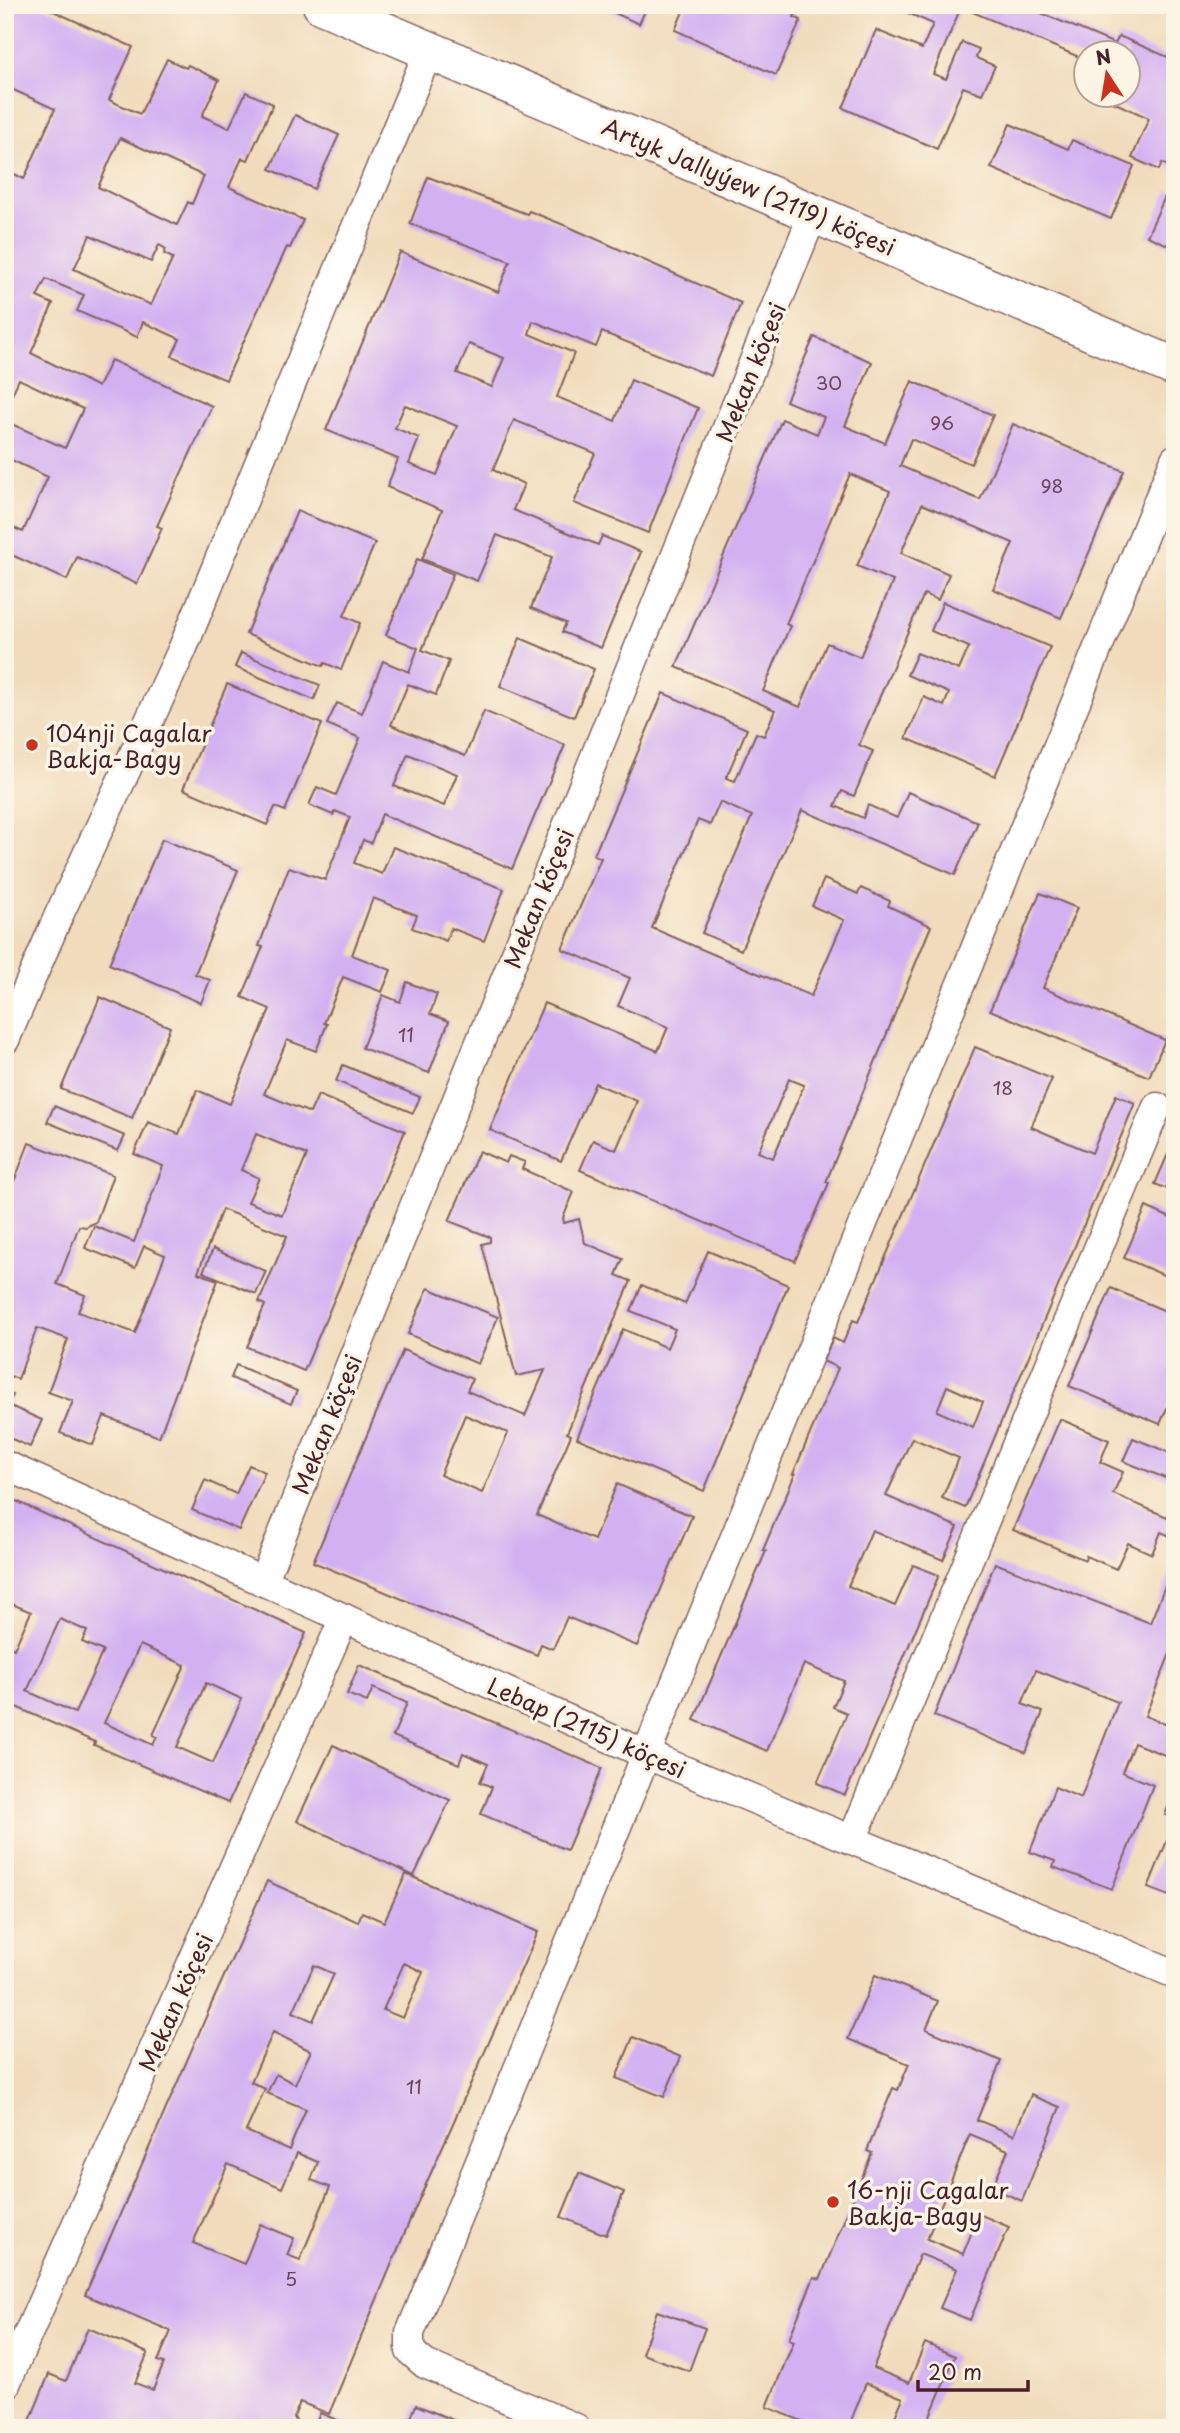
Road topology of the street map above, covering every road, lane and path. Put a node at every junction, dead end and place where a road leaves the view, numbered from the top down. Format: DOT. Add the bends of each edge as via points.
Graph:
graph roads {
  1 [pos="323,5"];
  2 [pos="429,50"];
  3 [pos="813,214"];
  4 [pos="1175,367"];
  5 [pos="1175,459"];
  6 [pos="5,1040"];
  7 [pos="1157,1107"];
  8 [pos="5,1465"];
  9 [pos="263,1582"];
  10 [pos="344,1618"];
  11 [pos="645,1754"];
  12 [pos="852,1840"];
  13 [pos="1175,1974"];
  14 [pos="5,2386"];
  15 [pos="576,2428"];
  1 -- 2 [label="street, Artyk Jallyýew (2119) köçesi"];
  2 -- 3 [label="street, Artyk Jallyýew (2119) köçesi"];
  2 -- 6 [label="street" via="182,650"];
  3 -- 4 [label="street, Artyk Jallyýew (2119) köçesi"];
  3 -- 9 [label="street, Mekan köçesi"];
  5 -- 11 [label="street"];
  7 -- 12 [label="street"];
  8 -- 9 [label="street, Lebap (2115) köçesi"];
  9 -- 10 [label="street, Lebap (2115) köçesi"];
  10 -- 11 [label="street, Lebap (2115) köçesi"];
  10 -- 14 [label="street, Mekan köçesi"];
  11 -- 12 [label="street, Lebap (2115) köçesi"];
  11 -- 15 [label="street" via="410,2333 410,2351 425,2364"];
  12 -- 13 [label="street, Lebap (2115) köçesi"];
}
